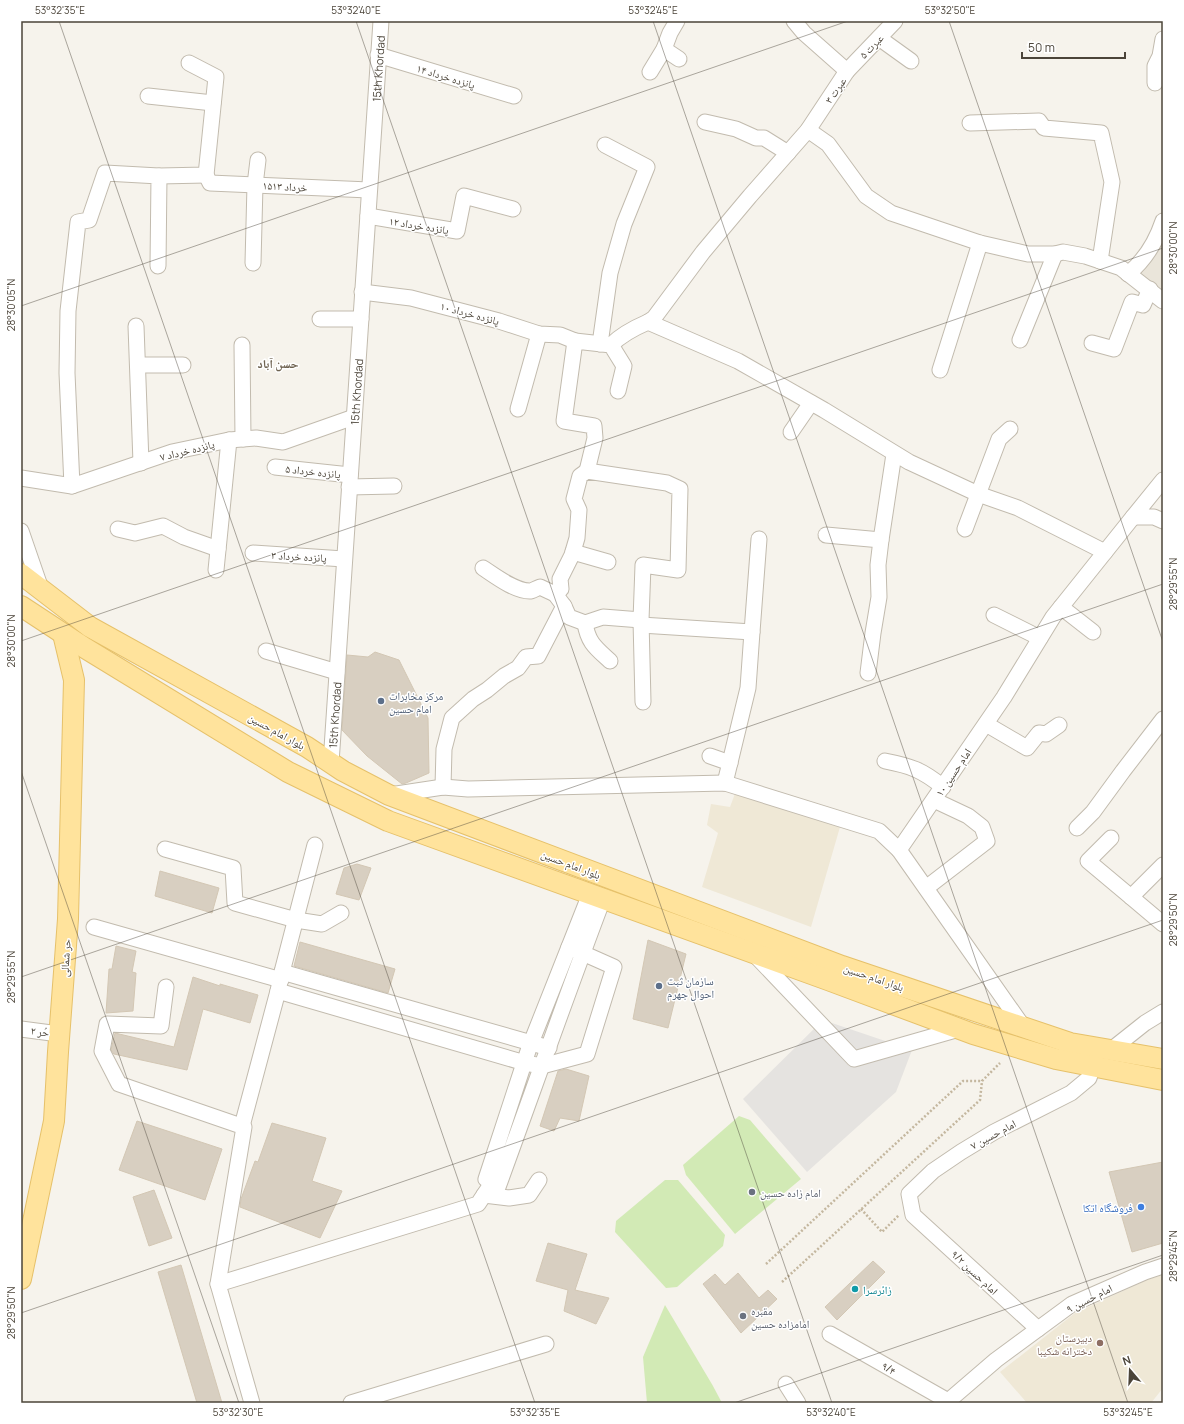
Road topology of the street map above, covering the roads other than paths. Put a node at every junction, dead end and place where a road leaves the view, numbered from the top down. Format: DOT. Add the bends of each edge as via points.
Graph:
graph roads {
  1 [pos="381,21"];
  2 [pos="677,21"];
  3 [pos="794,21"];
  4 [pos="895,21"];
  5 [pos="879,38"];
  6 [pos="1163,38"];
  7 [pos="664,49"];
  8 [pos="378,55"];
  9 [pos="679,59"];
  10 [pos="911,61"];
  11 [pos="189,64"];
  12 [pos="847,71"];
  13 [pos="650,72"];
  14 [pos="1155,84"];
  15 [pos="148,96"];
  16 [pos="514,96"];
  17 [pos="213,103"];
  18 [pos="705,122"];
  19 [pos="970,123"];
  20 [pos="808,130"];
  21 [pos="605,145"];
  22 [pos="788,153"];
  23 [pos="258,160"];
  24 [pos="159,176"];
  25 [pos="206,176"];
  26 [pos="255,185"];
  27 [pos="369,190"];
  28 [pos="513,209"];
  29 [pos="368,216"];
  30 [pos="1163,221"];
  31 [pos="980,243"];
  32 [pos="1054,254"];
  33 [pos="1100,261"];
  34 [pos="253,263"];
  35 [pos="158,266"];
  36 [pos="1128,274"];
  37 [pos="1150,290"];
  38 [pos="362,292"];
  39 [pos="1163,301"];
  40 [pos="320,319"];
  41 [pos="361,319"];
  42 [pos="648,322"];
  43 [pos="136,326"];
  44 [pos="539,334"];
  45 [pos="1020,340"];
  46 [pos="575,341"];
  47 [pos="1092,343"];
  48 [pos="605,344"];
  49 [pos="242,345"];
  50 [pos="138,365"];
  51 [pos="183,365"];
  52 [pos="940,370"];
  53 [pos="618,391"];
  54 [pos="811,403"];
  55 [pos="518,409"];
  56 [pos="354,417"];
  57 [pos="1010,429"];
  58 [pos="791,432"];
  59 [pos="236,439"];
  60 [pos="894,454"];
  61 [pos="140,463"];
  62 [pos="275,467"];
  63 [pos="587,470"];
  64 [pos="21,478"];
  65 [pos="1163,480"];
  66 [pos="350,481"];
  67 [pos="72,486"];
  68 [pos="394,486"];
  69 [pos="978,494"];
  70 [pos="1133,517"];
  71 [pos="1163,521"];
  72 [pos="118,529"];
  73 [pos="965,529"];
  74 [pos="21,531"];
  75 [pos="826,535"];
  76 [pos="759,539"];
  77 [pos="881,540"];
  78 [pos="218,549"];
  79 [pos="573,552"];
  80 [pos="1105,552"];
  81 [pos="253,553"];
  82 [pos="344,558"];
  83 [pos="608,562"];
  84 [pos="483,568"];
  85 [pos="216,570"];
  86 [pos="21,574"];
  87 [pos="41,589"];
  88 [pos="555,594"];
  89 [pos="21,606"];
  90 [pos="564,606"];
  91 [pos="1061,608"];
  92 [pos="994,615"];
  93 [pos="641,622"];
  94 [pos="585,623"];
  95 [pos="752,632"];
  96 [pos="1093,632"];
  97 [pos="63,634"];
  98 [pos="1040,638"];
  99 [pos="266,651"];
  100 [pos="610,661"];
  101 [pos="337,672"];
  102 [pos="868,673"];
  103 [pos="643,702"];
  104 [pos="1163,719"];
  105 [pos="986,724"];
  106 [pos="1059,725"];
  107 [pos="710,756"];
  108 [pos="885,761"];
  109 [pos="730,763"];
  110 [pos="330,764"];
  111 [pos="725,784"];
  112 [pos="443,787"];
  113 [pos="943,787"];
  114 [pos="389,795"];
  115 [pos="934,800"];
  116 [pos="1077,828"];
  117 [pos="1111,838"];
  118 [pos="315,845"];
  119 [pos="165,849"];
  120 [pos="899,850"];
  121 [pos="1163,865"];
  122 [pos="926,888"];
  123 [pos="596,896"];
  124 [pos="1131,897"];
  125 [pos="341,913"];
  126 [pos="296,920"];
  127 [pos="1163,924"];
  128 [pos="94,926"];
  129 [pos="575,950"];
  130 [pos="752,952"];
  131 [pos="810,964"];
  132 [pos="280,981"];
  133 [pos="166,987"];
  134 [pos="1163,1012"];
  135 [pos="959,1028"];
  136 [pos="1024,1028"];
  137 [pos="21,1029"];
  138 [pos="59,1034"];
  139 [pos="531,1043"];
  140 [pos="549,1048"];
  141 [pos="1111,1050"];
  142 [pos="1163,1059"];
  143 [pos="524,1063"];
  144 [pos="542,1066"];
  145 [pos="1093,1066"];
  146 [pos="1163,1080"];
  147 [pos="242,1126"];
  148 [pos="539,1180"];
  149 [pos="488,1189"];
  150 [pos="912,1209"];
  151 [pos="1163,1266"];
  152 [pos="21,1279"];
  153 [pos="218,1284"];
  154 [pos="1038,1329"];
  155 [pos="830,1334"];
  156 [pos="546,1344"];
  157 [pos="786,1384"];
  158 [pos="947,1402"];
  159 [pos="252,1403"];
  160 [pos="351,1403"];
  161 [pos="798,1403"];
  1 -- 8 [label="street, 15th Khordad"];
  2 -- 7 [label="street"];
  3 -- 12 [label="street, عبرت ۳"];
  4 -- 5 [label="street, عبرت ۵"];
  5 -- 10 [label="street"];
  5 -- 12 [label="street, عبرت ۵"];
  6 -- 14 [label="street" via="1160,56 1155,66"];
  7 -- 9 [label="street"];
  7 -- 13 [label="street"];
  8 -- 16 [label="street, پانزده خرداد ۱۴"];
  8 -- 27 [label="street, 15th Khordad"];
  11 -- 17 [label="street" via="216,77"];
  12 -- 20 [label="street, عبرت ۳"];
  15 -- 17 [label="street"];
  17 -- 25 [label="street"];
  18 -- 22 [label="street" via="736,129 756,138 764,138"];
  19 -- 33 [label="street" via="1039,121 1044,128 1102,134 1112,182"];
  20 -- 22 [label="street, عبرت ۳"];
  20 -- 31 [label="street" via="828,144 866,196 891,213"];
  21 -- 48 [label="street" via="647,167 624,224 610,273"];
  22 -- 42 [label="street, عبرت ۳" via="703,252 654,318"];
  23 -- 26 [label="street"];
  24 -- 25 [label="street"];
  24 -- 35 [label="street"];
  24 -- 67 [label="street" via="105,173 89,220 78,222 68,311 67,358"];
  25 -- 26 [label="street, ۱۵خرداد ۱۳" via="210,183"];
  26 -- 27 [label="street, ۱۵خرداد ۱۳"];
  26 -- 34 [label="street"];
  27 -- 29 [label="street, 15th Khordad"];
  28 -- 29 [label="street, پانزده خرداد ۱۲" via="464,196 457,231"];
  29 -- 38 [label="street, 15th Khordad"];
  30 -- 36 [label="street" via="1158,237 1140,264"];
  31 -- 32 [label="street" via="1028,254"];
  31 -- 52 [label="street"];
  32 -- 33 [label="street" via="1063,252"];
  32 -- 45 [label="street"];
  33 -- 36 [label="street" via="1121,268"];
  36 -- 37 [label="street"];
  37 -- 39 [label="street"];
  37 -- 47 [label="street" via="1143,305 1132,302 1114,349"];
  38 -- 41 [label="street, 15th Khordad"];
  38 -- 44 [label="street, پانزده خرداد ۱۰" via="411,298"];
  40 -- 41 [label="street"];
  41 -- 56 [label="street, 15th Khordad"];
  42 -- 48 [label="street"];
  42 -- 54 [label="street" via="738,362"];
  43 -- 50 [label="street"];
  44 -- 46 [label="street, پانزده خرداد ۱۰" via="560,335"];
  44 -- 55 [label="street"];
  46 -- 48 [label="street, پانزده خرداد ۱۰"];
  46 -- 63 [label="street" via="564,421 594,426 595,438"];
  48 -- 53 [label="street" via="624,366"];
  49 -- 59 [label="street"];
  50 -- 51 [label="street"];
  50 -- 61 [label="street"];
  54 -- 58 [label="street"];
  54 -- 60 [label="street"];
  56 -- 59 [label="street, پانزده خرداد ۷" via="283,442 256,438"];
  56 -- 66 [label="street, 15th Khordad"];
  57 -- 69 [label="street" via="1000,439"];
  59 -- 61 [label="street, پانزده خرداد ۷" via="172,452"];
  59 -- 78 [label="street"];
  60 -- 69 [label="street"];
  60 -- 77 [label="street"];
  61 -- 67 [label="street, پانزده خرداد ۷"];
  62 -- 66 [label="street, پانزده خرداد ۵"];
  63 -- 79 [label="street" via="580,476 574,500 579,510"];
  63 -- 93 [label="street" via="667,483 680,488 678,570 643,565"];
  64 -- 67 [label="street, پانزده خرداد ۷"];
  65 -- 70 [label="street, امام حسین ۱۰"];
  66 -- 68 [label="street, پانزده خرداد ۵"];
  66 -- 82 [label="street, 15th Khordad"];
  69 -- 73 [label="street"];
  69 -- 80 [label="street" via="1018,508"];
  70 -- 71 [label="street"];
  70 -- 80 [label="street, امام حسین ۱۰"];
  72 -- 78 [label="street" via="135,533 163,526"];
  74 -- 87 [label="street"];
  75 -- 77 [label="street"];
  76 -- 95 [label="street"];
  77 -- 102 [label="street" via="878,565 879,597"];
  78 -- 85 [label="street"];
  79 -- 83 [label="street"];
  79 -- 88 [label="street" via="560,579 561,589"];
  80 -- 91 [label="street, امام حسین ۱۰"];
  81 -- 82 [label="street, پانزده خرداد ۳"];
  82 -- 101 [label="street, 15th Khordad"];
  84 -- 88 [label="street" via="520,589 531,591 540,587"];
  86 -- 87 [label="main road, بلوار امام حسین"];
  87 -- 110 [label="main road, بلوار امام حسین" via="90,627 307,747"];
  88 -- 90 [label="street"];
  89 -- 97 [label="main road, بلوار امام حسین"];
  90 -- 94 [label="street" via="569,617"];
  90 -- 112 [label="street" via="538,656 526,657 518,668 473,699 452,718 444,749"];
  91 -- 96 [label="street"];
  91 -- 98 [label="street, امام حسین ۱۰"];
  92 -- 98 [label="street"];
  93 -- 94 [label="street" via="603,617"];
  93 -- 95 [label="street"];
  93 -- 103 [label="street"];
  94 -- 100 [label="street" via="592,644"];
  95 -- 109 [label="street" via="748,688"];
  97 -- 123 [label="main road, بلوار امام حسین" via="288,772 346,801 388,821"];
  97 -- 138 [label="main road, حر شمالی" via="74,680 68,919"];
  98 -- 105 [label="street, امام حسین ۱۰"];
  99 -- 101 [label="street"];
  101 -- 110 [label="street, 15th Khordad"];
  104 -- 116 [label="street" via="1093,812"];
  105 -- 106 [label="street" via="1027,748 1039,734 1046,734"];
  105 -- 113 [label="street, امام حسین ۱۰"];
  107 -- 109 [label="street"];
  108 -- 113 [label="street" via="906,765 927,775"];
  109 -- 111 [label="street"];
  110 -- 114 [label="main road, بلوار امام حسین"];
  111 -- 112 [label="street" via="468,789"];
  111 -- 120 [label="street" via="879,831"];
  112 -- 114 [label="street"];
  113 -- 115 [label="street, امام حسین ۱۰"];
  114 -- 131 [label="main road, بلوار امام حسین"];
  115 -- 120 [label="street, امام حسین ۱۰"];
  115 -- 122 [label="street" via="968,816 982,827 987,841"];
  117 -- 124 [label="street" via="1088,861"];
  118 -- 126 [label="street"];
  119 -- 126 [label="street" via="233,868 235,903"];
  120 -- 122 [label="street"];
  121 -- 124 [label="street"];
  122 -- 136 [label="street"];
  123 -- 129 [label="street"];
  123 -- 130 [label="main road, بلوار امام حسین"];
  124 -- 127 [label="street"];
  125 -- 126 [label="street" via="322,924"];
  126 -- 132 [label="street"];
  128 -- 132 [label="street"];
  129 -- 139 [label="street"];
  129 -- 140 [label="street"];
  129 -- 144 [label="street" via="614,967 587,1054"];
  130 -- 131 [label="main road, بلوار امام حسین"];
  130 -- 135 [label="street" via="854,1059"];
  131 -- 135 [label="main road, بلوار امام حسین"];
  131 -- 136 [label="main road, بلوار امام حسین" via="842,966"];
  132 -- 139 [label="street"];
  132 -- 143 [label="street"];
  132 -- 147 [label="street"];
  133 -- 147 [label="street" via="161,1026 107,1024 102,1051 119,1084"];
  134 -- 141 [label="street"];
  135 -- 145 [label="main road, بلوار امام حسین" via="1056,1059"];
  136 -- 141 [label="main road, بلوار امام حسین" via="1070,1042"];
  137 -- 138 [label="street, حُر ۲"];
  138 -- 152 [label="main road, حر شمالی" via="54,1121"];
  139 -- 140 [label="street"];
  139 -- 143 [label="street"];
  140 -- 144 [label="street"];
  141 -- 142 [label="main road, بلوار امام حسین"];
  143 -- 144 [label="street"];
  143 -- 149 [label="street" via="486,1179"];
  144 -- 149 [label="street" via="498,1187"];
  145 -- 146 [label="main road, بلوار امام حسین"];
  145 -- 150 [label="street, امام حسین ۷" via="1090,1078 1071,1093 994,1132 933,1171 909,1194"];
  147 -- 153 [label="street"];
  148 -- 149 [label="street" via="529,1194 509,1198"];
  149 -- 153 [label="street" via="478,1204"];
  150 -- 154 [label="street, امام حسین ۹/۲"];
  151 -- 154 [label="street, امام حسین ۹" via="1072,1304"];
  153 -- 159 [label="street"];
  154 -- 158 [label="street, امام حسین ۹" via="996,1360"];
  155 -- 158 [label="street, ۹/۴"];
  156 -- 160 [label="street"];
  157 -- 161 [label="street"];
}
